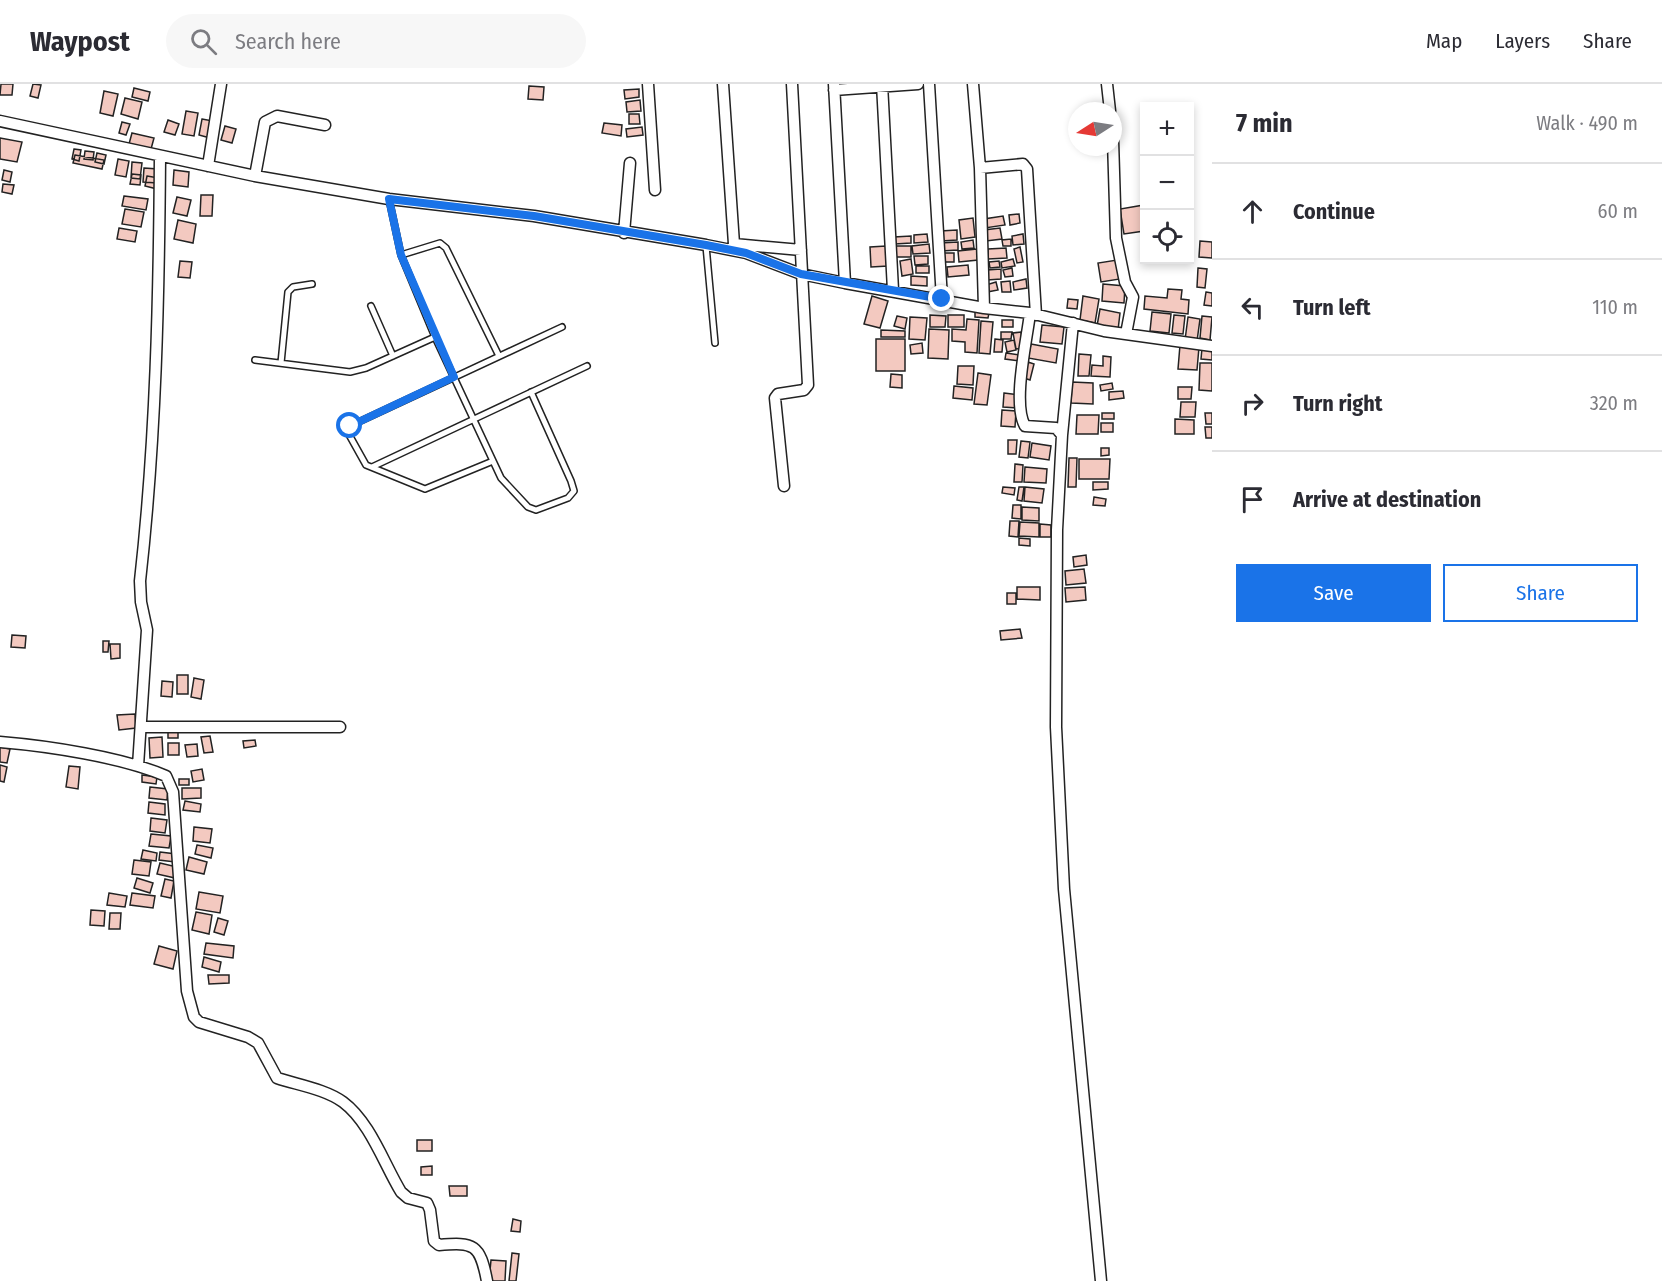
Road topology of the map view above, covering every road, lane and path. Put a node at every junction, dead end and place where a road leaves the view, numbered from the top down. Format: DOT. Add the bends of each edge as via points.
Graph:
graph roads {
  1 [pos="221,84"];
  2 [pos="648,84"];
  3 [pos="723,84"];
  4 [pos="792,84"];
  5 [pos="918,84"];
  6 [pos="928,84"];
  7 [pos="973,84"];
  8 [pos="1107,84"];
  9 [pos="882,85"];
  10 [pos="834,87"];
  11 [pos="1109,102"];
  12 [pos="0,121"];
  13 [pos="325,125"];
  14 [pos="160,156"];
  15 [pos="1113,156"];
  16 [pos="630,163"];
  17 [pos="208,166"];
  18 [pos="980,168"];
  19 [pos="255,176"];
  20 [pos="655,190"];
  21 [pos="389,199"];
  22 [pos="624,233"];
  23 [pos="706,245"];
  24 [pos="733,247"];
  25 [pos="801,250"];
  26 [pos="401,255"];
  27 [pos="801,274"];
  28 [pos="845,283"];
  29 [pos="312,284"];
  30 [pos="892,290"];
  31 [pos="942,299"];
  32 [pos="371,306"];
  33 [pos="984,308"];
  34 [pos="1033,314"];
  35 [pos="1073,323"];
  36 [pos="562,327"];
  37 [pos="1126,334"];
  38 [pos="435,337"];
  39 [pos="715,343"];
  40 [pos="1212,346"];
  41 [pos="393,356"];
  42 [pos="499,356"];
  43 [pos="255,360"];
  44 [pos="282,363"];
  45 [pos="587,366"];
  46 [pos="454,377"];
  47 [pos="531,392"];
  48 [pos="474,420"];
  49 [pos="1062,435"];
  50 [pos="493,461"];
  51 [pos="372,468"];
  52 [pos="784,486"];
  53 [pos="141,727"];
  54 [pos="340,727"];
  55 [pos="0,742"];
  56 [pos="138,766"];
  57 [pos="487,1281"];
  58 [pos="1101,1281"];
  1 -- 17 [label="street"];
  2 -- 20 [label="street"];
  3 -- 24 [label="street"];
  4 -- 25 [label="street"];
  5 -- 9 [label="street"];
  6 -- 31 [label="street"];
  7 -- 18 [label="street"];
  8 -- 11 [label="street"];
  9 -- 10 [label="street"];
  9 -- 30 [label="street"];
  10 -- 28 [label="street"];
  12 -- 14 [label="street"];
  13 -- 19 [label="street" via="270,118 265,122"];
  14 -- 17 [label="street"];
  14 -- 53 [label="street" via="158,350 140,581 147,630"];
  15 -- 37 [label="street" via="1116,238 1125,282 1133,297"];
  16 -- 22 [label="street"];
  17 -- 19 [label="street"];
  18 -- 33 [label="street"];
  18 -- 34 [label="street" via="1023,164 1027,169"];
  19 -- 21 [label="street"];
  21 -- 22 [label="street" via="534,216"];
  21 -- 26 [label="lane"];
  22 -- 23 [label="street"];
  23 -- 24 [label="street"];
  23 -- 39 [label="lane"];
  24 -- 25 [label="street"];
  24 -- 27 [label="street"];
  25 -- 27 [label="street"];
  26 -- 38 [label="lane"];
  26 -- 42 [label="lane" via="433,244 440,243 446,248"];
  27 -- 28 [label="street"];
  27 -- 52 [label="street" via="808,385 804,390 778,394 775,406"];
  28 -- 30 [label="street"];
  29 -- 44 [label="lane" via="288,292"];
  30 -- 31 [label="street"];
  31 -- 33 [label="street"];
  32 -- 41 [label="lane"];
  33 -- 34 [label="street"];
  34 -- 35 [label="street"];
  34 -- 49 [label="street" via="1020,399 1022,419 1025,426 1056,428"];
  35 -- 37 [label="street"];
  35 -- 49 [label="street"];
  36 -- 42 [label="lane"];
  37 -- 40 [label="street"];
  38 -- 41 [label="lane"];
  38 -- 46 [label="lane"];
  41 -- 44 [label="lane" via="350,372"];
  42 -- 46 [label="lane"];
  43 -- 44 [label="lane"];
  45 -- 47 [label="lane"];
  46 -- 48 [label="lane"];
  46 -- 51 [label="lane" via="350,426 348,436 362,462"];
  47 -- 48 [label="lane"];
  47 -- 50 [label="lane" via="571,481 572,495 544,508 528,507 501,478"];
  48 -- 50 [label="lane"];
  48 -- 51 [label="lane"];
  49 -- 58 [label="street" via="1056,530 1056,727 1064,889"];
  50 -- 51 [label="lane" via="425,489"];
  53 -- 54 [label="street"];
  53 -- 56 [label="street"];
  55 -- 56 [label="street" via="37,745"];
  56 -- 57 [label="street" via="166,776 173,792 187,991 194,1017 248,1037 258,1043 277,1078 321,1091 357,1114 401,1192 427,1203 434,1241 439,1245 473,1246"];
}
